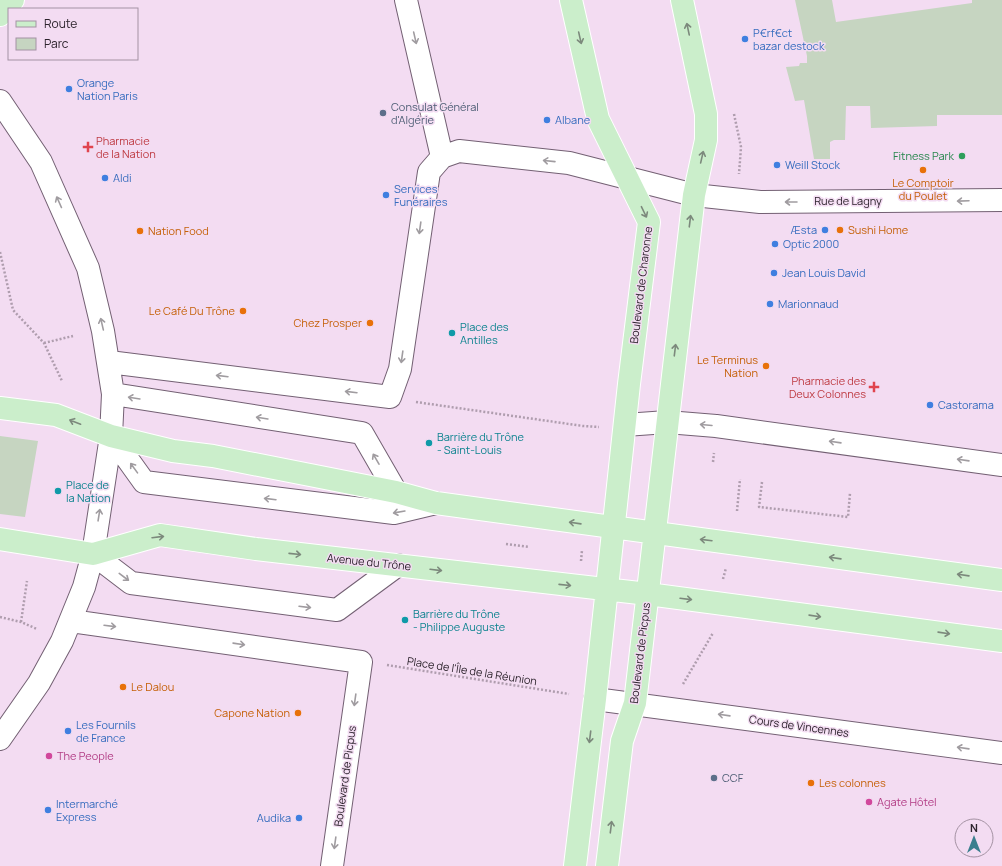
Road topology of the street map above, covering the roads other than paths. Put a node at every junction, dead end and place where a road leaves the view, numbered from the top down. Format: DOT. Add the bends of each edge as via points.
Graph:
graph roads {
  1 [pos="13,0"];
  2 [pos="406,0"];
  3 [pos="571,0"];
  4 [pos="682,0"];
  5 [pos="0,14"];
  6 [pos="0,101"];
  7 [pos="442,157"];
  8 [pos="627,177"];
  9 [pos="694,195"];
  10 [pos="1002,200"];
  11 [pos="109,362"];
  12 [pos="113,394"];
  13 [pos="0,408"];
  14 [pos="667,422"];
  15 [pos="625,425"];
  16 [pos="111,436"];
  17 [pos="1002,465"];
  18 [pos="396,492"];
  19 [pos="436,503"];
  20 [pos="614,528"];
  21 [pos="655,533"];
  22 [pos="0,539"];
  23 [pos="93,554"];
  24 [pos="398,565"];
  25 [pos="1002,580"];
  26 [pos="607,589"];
  27 [pos="648,594"];
  28 [pos="71,621"];
  29 [pos="1002,641"];
  30 [pos="595,699"];
  31 [pos="635,703"];
  32 [pos="0,739"];
  33 [pos="1002,753"];
  34 [pos="332,866"];
  35 [pos="575,866"];
  36 [pos="607,866"];
  1 -- 5 [label="main road"];
  2 -- 7 [label="street, one-way"];
  3 -- 8 [label="main road, Boulevard de Charonne, one-way" via="598,119"];
  9 -- 4 [label="main road, one-way" via="706,140 706,114"];
  11 -- 6 [label="street, one-way" via="88,268 42,162"];
  8 -- 7 [label="street, one-way" via="569,163 459,151"];
  7 -- 11 [label="street, one-way" via="429,172 400,369 390,397"];
  8 -- 9 [label="street"];
  8 -- 15 [label="main road, Boulevard de Charonne, one-way" via="649,222"];
  10 -- 9 [label="street, Rue de Lagny, one-way" via="760,202"];
  14 -- 9 [label="main road, one-way"];
  11 -- 12 [label="street"];
  12 -- 16 [label="street"];
  18 -- 12 [label="street, one-way" via="362,433"];
  16 -- 13 [label="main road, one-way" via="56,415"];
  14 -- 15 [label="street"];
  17 -- 14 [label="street, one-way" via="724,427"];
  14 -- 21 [label="main road"];
  15 -- 20 [label="main road, Boulevard de Charonne"];
  16 -- 18 [label="main road" via="173,451 213,456"];
  19 -- 16 [label="street, one-way" via="394,513 144,482"];
  23 -- 16 [label="street, one-way"];
  18 -- 19 [label="main road"];
  20 -- 19 [label="main road, one-way"];
  20 -- 21 [label="main road"];
  20 -- 26 [label="main road, Boulevard de Charonne"];
  25 -- 21 [label="main road, one-way"];
  21 -- 27 [label="main road, Boulevard de Picpus"];
  22 -- 23 [label="main road, Avenue du Trône"];
  23 -- 24 [label="main road, Avenue du Trône, one-way" via="160,535"];
  23 -- 24 [label="street, Avenue du Trône, one-way" via="131,583 337,610"];
  23 -- 28 [label="street"];
  24 -- 26 [label="main road, Avenue du Trône, one-way"];
  26 -- 27 [label="main road, Avenue du Trône"];
  26 -- 30 [label="main road"];
  27 -- 29 [label="main road, one-way"];
  27 -- 31 [label="main road, Boulevard de Picpus"];
  28 -- 32 [label="street" via="39,683"];
  28 -- 34 [label="street, Boulevard de Picpus, one-way" via="361,662"];
  30 -- 31 [label="street, Cours de Vincennes"];
  30 -- 35 [label="main road, one-way"];
  33 -- 31 [label="street, Cours de Vincennes, one-way"];
  36 -- 31 [label="main road, Boulevard de Picpus, one-way" via="622,741"];
}
